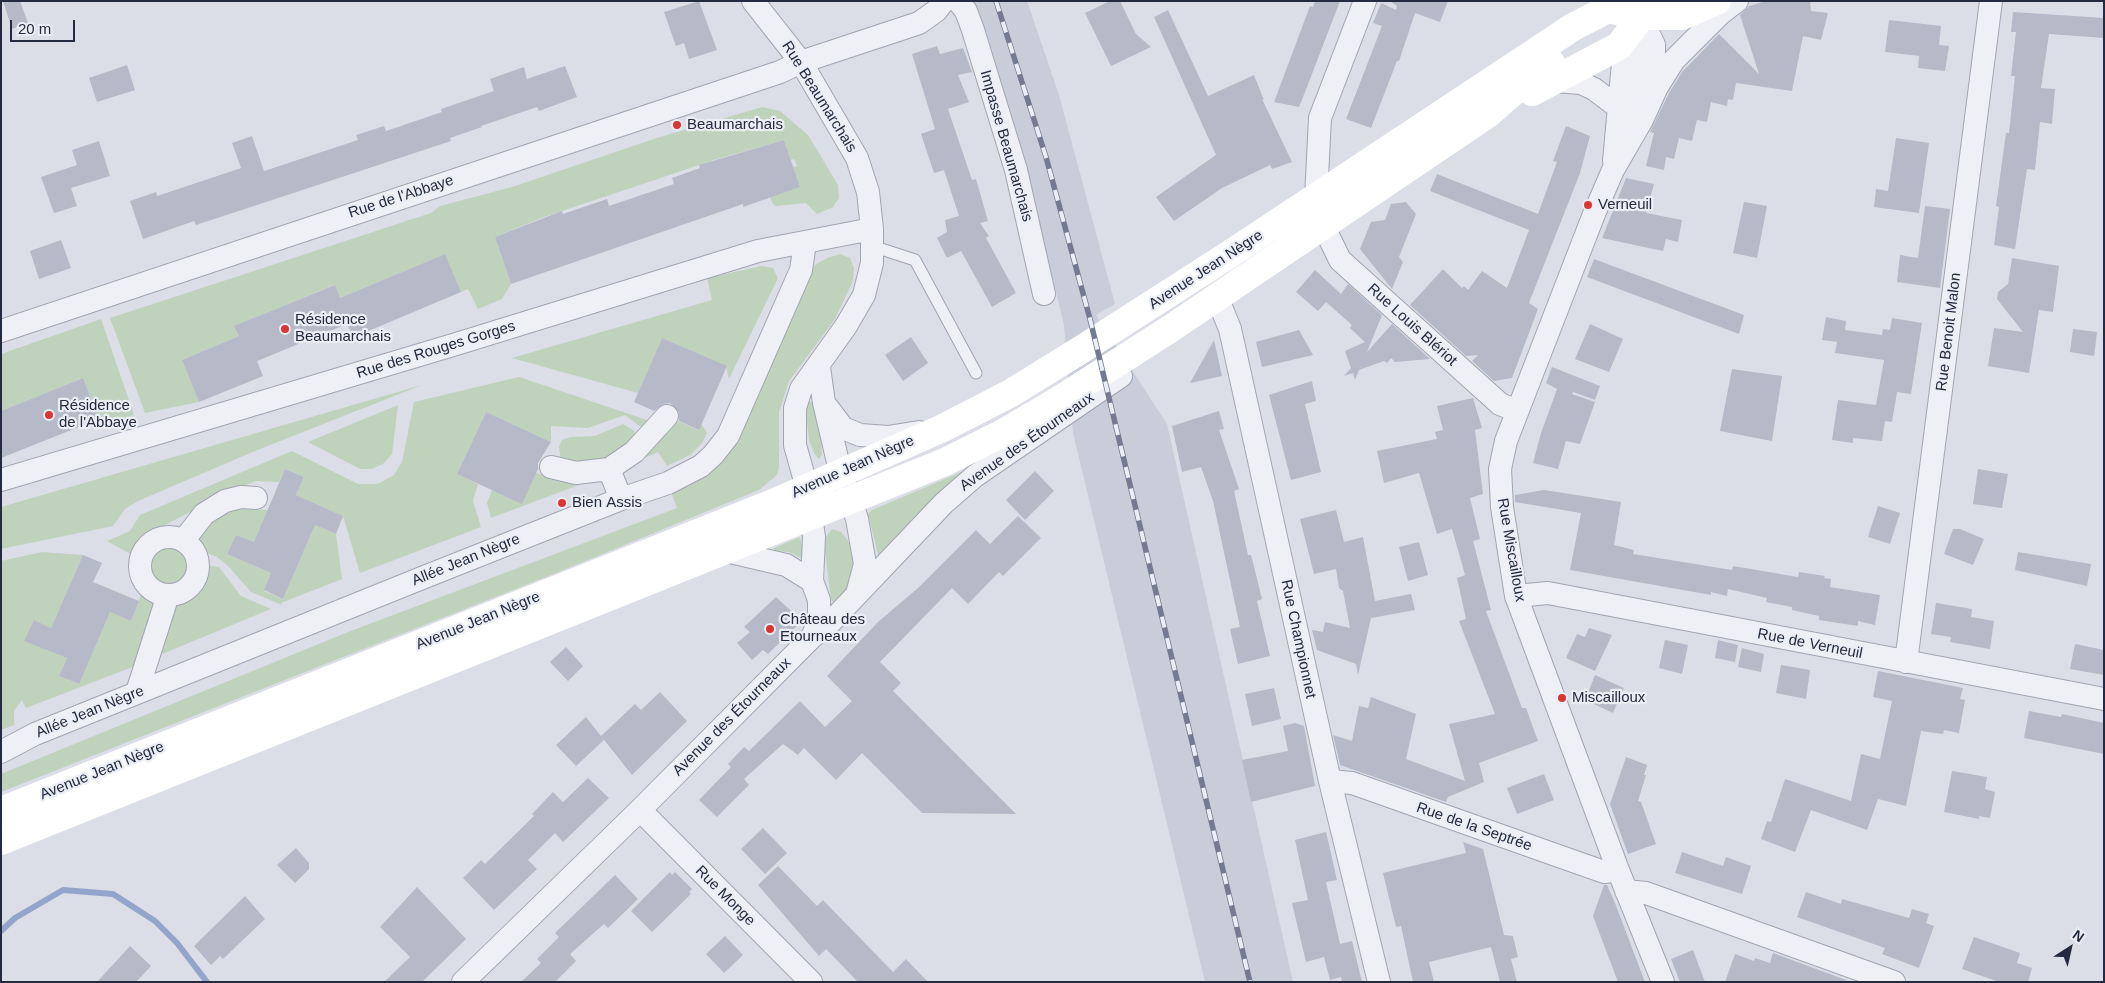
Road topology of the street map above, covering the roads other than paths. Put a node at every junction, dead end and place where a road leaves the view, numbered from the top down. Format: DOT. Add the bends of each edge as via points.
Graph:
graph roads {
  1 [pos="753,1"];
  2 [pos="944,1"];
  3 [pos="958,1"];
  4 [pos="1365,1"];
  5 [pos="1595,1"];
  6 [pos="1677,1"];
  7 [pos="1717,1"];
  8 [pos="1737,1"];
  9 [pos="1991,1"];
  10 [pos="1644,5"];
  11 [pos="1573,27"];
  12 [pos="801,62"];
  13 [pos="1554,81"];
  14 [pos="1619,108"];
  15 [pos="1488,114"];
  16 [pos="1642,120"];
  17 [pos="1626,147"];
  18 [pos="1613,170"];
  19 [pos="1316,198"];
  20 [pos="1323,225"];
  21 [pos="872,237"];
  22 [pos="805,243"];
  23 [pos="1044,294"];
  24 [pos="1217,297"];
  25 [pos="1170,329"];
  26 [pos="1,330"];
  27 [pos="819,367"];
  28 [pos="976,373"];
  29 [pos="824,403"];
  30 [pos="1517,412"];
  31 [pos="667,416"];
  32 [pos="943,428"];
  33 [pos="551,467"];
  34 [pos="609,469"];
  35 [pos="843,472"];
  36 [pos="1,480"];
  37 [pos="807,488"];
  38 [pos="256,498"];
  39 [pos="621,499"];
  40 [pos="851,499"];
  41 [pos="811,516"];
  42 [pos="184,540"];
  43 [pos="726,551"];
  44 [pos="812,582"];
  45 [pos="168,595"];
  46 [pos="857,595"];
  47 [pos="1516,596"];
  48 [pos="813,636"];
  49 [pos="1906,662"];
  50 [pos="137,692"];
  51 [pos="2104,700"];
  52 [pos="1,752"];
  53 [pos="1330,781"];
  54 [pos="640,810"];
  55 [pos="1,811"];
  56 [pos="1,841"];
  57 [pos="1622,881"];
  58 [pos="464,982"];
  59 [pos="810,982"];
  60 [pos="1379,982"];
  61 [pos="1663,982"];
  62 [pos="1894,982"];
  1 -- 12 [label="street, Rue Beaumarchais"];
  2 -- 12 [label="street" via="919,23"];
  3 -- 23 [label="street, Impasse Beaumarchais" via="974,30 1013,161"];
  4 -- 19 [label="street" via="1320,118"];
  5 -- 11 [label="street"];
  6 -- 10 [label="main road"];
  7 -- 10 [label="main road" via="1682,16"];
  8 -- 16 [label="street" via="1674,60"];
  9 -- 49 [label="street, Rue Benoit Malon"];
  10 -- 11 [label="main road, Avenue Jean Nègre" via="1608,8"];
  10 -- 13 [label="main road, Avenue Jean Nègre" via="1619,46"];
  10 -- 14 [label="street" via="1623,63"];
  10 -- 15 [label="main road, Avenue Jean Nègre" via="1604,27 1529,78"];
  10 -- 16 [label="street" via="1654,45 1654,63"];
  10 -- 17 [label="street" via="1637,55 1640,67 1638,95"];
  11 -- 19 [label="main road, Avenue Jean Nègre"];
  12 -- 21 [label="street, Rue Beaumarchais" via="857,158 868,192"];
  12 -- 26 [label="street, Rue de l'Abbaye" via="771,75"];
  13 -- 14 [label="street" via="1594,89"];
  13 -- 15 [label="main road, Avenue Jean Nègre"];
  14 -- 18 [label="street"];
  15 -- 20 [label="main road, Avenue Jean Nègre"];
  16 -- 17 [label="street, Rue Miscailloux"];
  17 -- 18 [label="street, Rue Miscailloux"];
  18 -- 30 [label="street, Rue Miscailloux"];
  19 -- 32 [label="main road, Avenue Jean Nègre" via="1079,351 1010,393"];
  20 -- 24 [label="main road, Avenue Jean Nègre"];
  20 -- 30 [label="street, Rue Louis Blériot" via="1340,260 1500,404"];
  21 -- 22 [label="street, Rue des Rouges Gorges"];
  21 -- 27 [label="street, Rue Beaumarchais" via="872,264 864,295"];
  21 -- 28 [label="lane" via="915,260"];
  22 -- 36 [label="street, Rue des Rouges Gorges" via="758,251 453,346"];
  22 -- 39 [label="street, Allée Jean Nègre" via="801,270 728,436 702,466 668,483"];
  24 -- 25 [label="main road, Avenue Jean Nègre"];
  24 -- 53 [label="street, Rue Championnet" via="1230,329"];
  25 -- 40 [label="main road, Avenue Jean Nègre" via="1002,433 945,462"];
  25 -- 46 [label="street, Avenue des Étourneaux" via="1130,370 975,476 944,503"];
  27 -- 29 [label="street"];
  27 -- 37 [label="street, Rue Beaumarchais" via="801,389 795,408 795,445"];
  29 -- 32 [label="street" via="843,428 860,435 888,437"];
  29 -- 35 [label="street"];
  30 -- 47 [label="street, Rue Miscailloux" via="1506,440 1500,469 1502,507"];
  31 -- 34 [label="street" via="634,452"];
  32 -- 35 [label="main road, Avenue Jean Nègre"];
  33 -- 34 [label="street" via="576,473"];
  34 -- 39 [label="street"];
  35 -- 37 [label="main road, Avenue Jean Nègre"];
  35 -- 40 [label="street"];
  37 -- 41 [label="street, Rue Beaumarchais"];
  37 -- 55 [label="main road, Avenue Jean Nègre"];
  38 -- 42 [label="street" via="225,501 204,514"];
  39 -- 50 [label="street, Allée Jean Nègre"];
  40 -- 41 [label="main road, Avenue Jean Nègre"];
  40 -- 46 [label="street" via="865,564"];
  41 -- 43 [label="main road, Avenue Jean Nègre"];
  41 -- 44 [label="street, Rue Beaumarchais" via="814,537"];
  42 -- 45 [label="street" via="196,554 197,573 187,589"];
  42 -- 45 [label="street" via="157,539 143,552 140,561 144,580 158,593"];
  43 -- 44 [label="street" via="786,565"];
  43 -- 56 [label="main road, Avenue Jean Nègre"];
  44 -- 48 [label="street, Rue Beaumarchais" via="819,600 819,618"];
  45 -- 50 [label="street"];
  46 -- 48 [label="street, Avenue des Étourneaux"];
  47 -- 49 [label="street, Rue de Verneuil" via="1548,594"];
  47 -- 57 [label="street, Rue Miscailloux"];
  48 -- 54 [label="street, Avenue des Étourneaux"];
  49 -- 51 [label="street, Rue de Verneuil"];
  50 -- 52 [label="street, Allée Jean Nègre" via="35,734"];
  53 -- 57 [label="street, Rue de la Septrée" via="1352,783"];
  53 -- 60 [label="street, Rue Championnet"];
  54 -- 58 [label="street, Avenue des Étourneaux"];
  54 -- 59 [label="street, Rue Monge"];
  57 -- 61 [label="street, Rue Miscailloux"];
  57 -- 62 [label="street, Rue de la Septrée" via="1646,893"];
}
